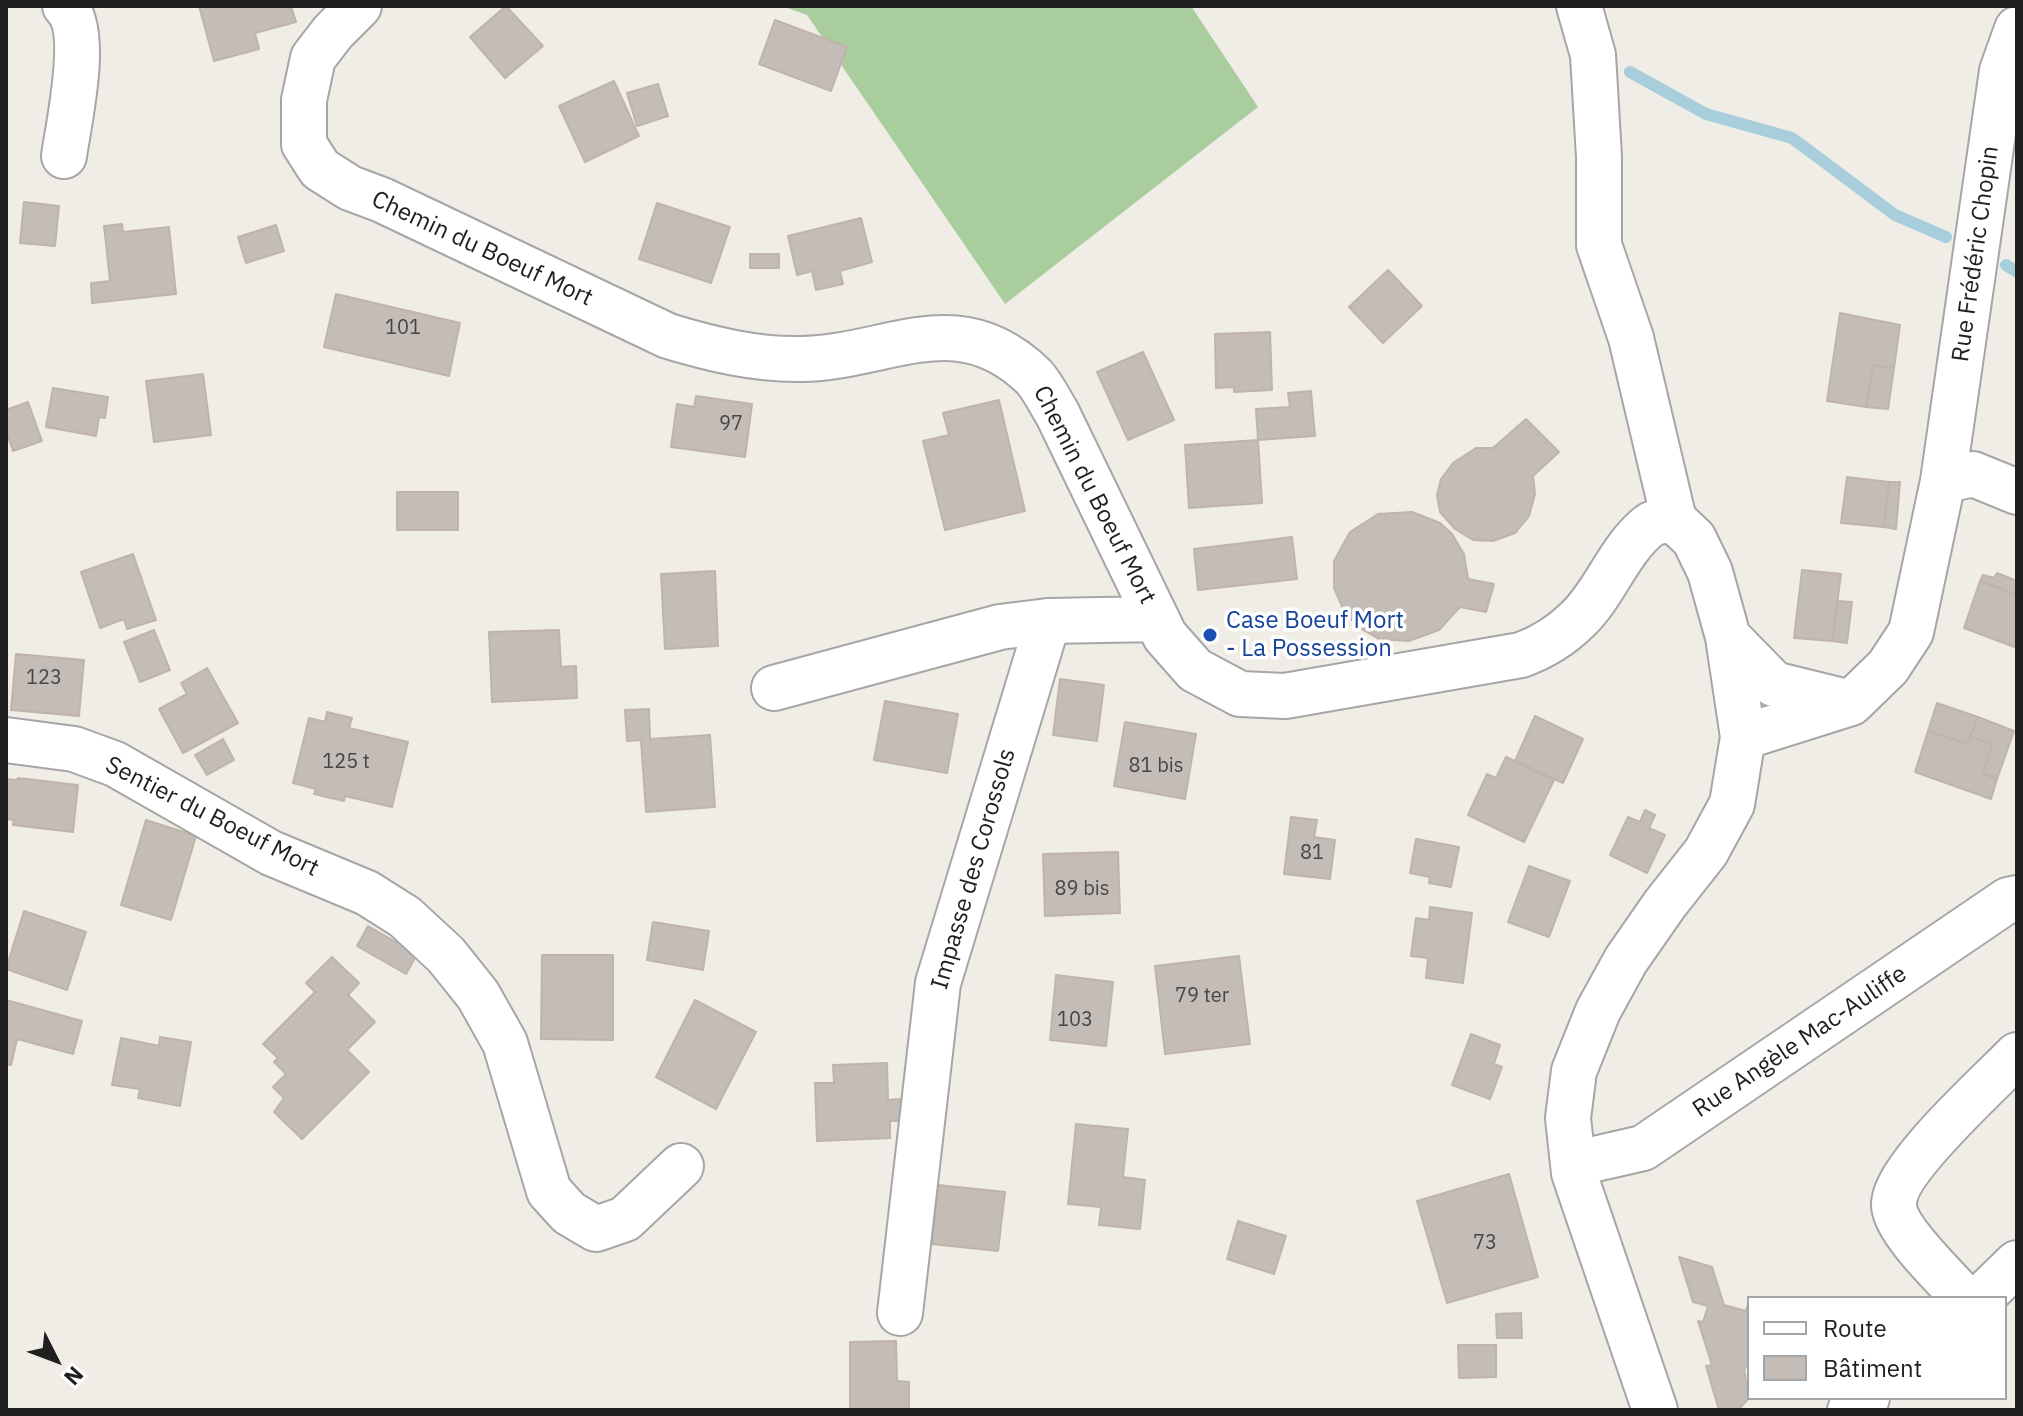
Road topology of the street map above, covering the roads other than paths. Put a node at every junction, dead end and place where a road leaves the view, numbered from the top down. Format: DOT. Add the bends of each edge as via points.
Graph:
graph roads {
  1 [pos="65,6"];
  2 [pos="359,6"];
  3 [pos="1579,6"];
  4 [pos="2017,29"];
  5 [pos="64,156"];
  6 [pos="1943,481"];
  7 [pos="2017,492"];
  8 [pos="1674,520"];
  9 [pos="1157,619"];
  10 [pos="1048,621"];
  11 [pos="1728,637"];
  12 [pos="774,688"];
  13 [pos="1851,703"];
  14 [pos="1743,737"];
  15 [pos="6,740"];
  16 [pos="2017,898"];
  17 [pos="2017,1055"];
  18 [pos="1573,1164"];
  19 [pos="681,1166"];
  20 [pos="2017,1263"];
  21 [pos="1962,1296"];
  22 [pos="1983,1296"];
  23 [pos="900,1313"];
  24 [pos="1655,1410"];
  1 -- 5 [label="street" via="78,42"];
  2 -- 9 [label="street, Chemin du Boeuf Mort" via="313,58 304,100 304,144 320,169 350,188 668,336 705,347 802,359 932,337 969,339 1005,354 1036,379 1057,413"];
  3 -- 8 [label="street" via="1593,55 1599,245 1631,338"];
  4 -- 6 [label="street, Rue Frédéric Chopin" via="2002,71"];
  6 -- 7 [label="street" via="1973,474"];
  6 -- 13 [label="street, Rue Frédéric Chopin" via="1911,632 1888,667"];
  8 -- 9 [label="street, Chemin du Boeuf Mort" via="1652,523 1578,620 1548,645 1521,655 1285,696 1240,694 1195,670"];
  8 -- 11 [label="street" via="1694,539 1710,572"];
  9 -- 10 [label="street"];
  10 -- 12 [label="street" via="1000,627"];
  10 -- 23 [label="street, Impasse des Corossols" via="938,983"];
  11 -- 13 [label="street" via="1774,684"];
  11 -- 14 [label="street"];
  13 -- 14 [label="street"];
  14 -- 18 [label="street" via="1732,804 1706,852 1626,960 1588,1035 1574,1071 1568,1118"];
  15 -- 19 [label="street, Sentier du Boeuf Mort" via="74,749 115,764 271,853 367,893 405,917 470,985 505,1043 549,1191 569,1213 596,1229 625,1219"];
  16 -- 18 [label="street, Rue Angèle Mac-Auliffe" via="1643,1148"];
  17 -- 21 [label="street" via="1912,1163 1898,1186 1894,1207 1911,1240"];
  18 -- 24 [label="street"];
  20 -- 22 [label="street"];
}
